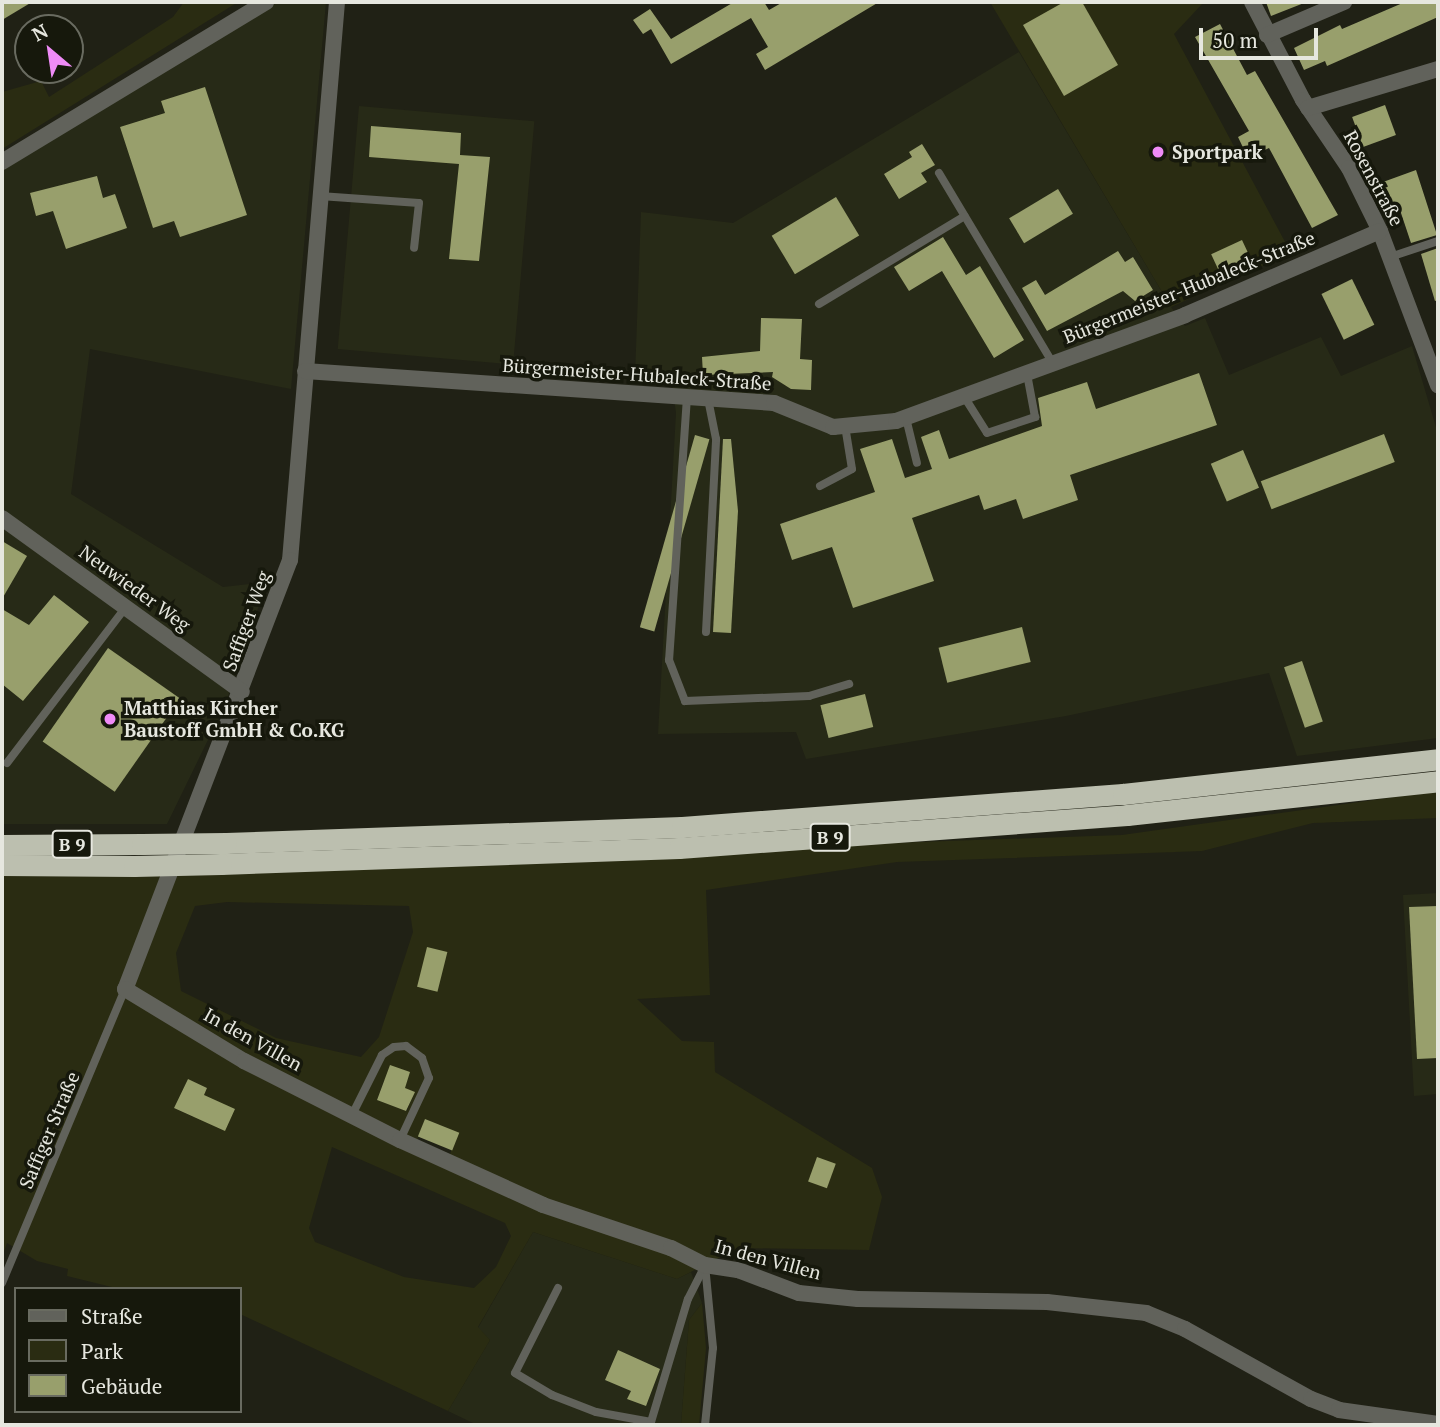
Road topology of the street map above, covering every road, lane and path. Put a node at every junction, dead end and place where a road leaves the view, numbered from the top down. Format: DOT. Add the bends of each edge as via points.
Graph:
graph roads {
  1 [pos="266,2"];
  2 [pos="337,2"];
  3 [pos="1252,2"];
  4 [pos="1344,2"];
  5 [pos="1267,35"];
  6 [pos="1438,69"];
  7 [pos="1308,108"];
  8 [pos="2,162"];
  9 [pos="939,173"];
  10 [pos="320,195"];
  11 [pos="965,216"];
  12 [pos="1380,231"];
  13 [pos="1438,241"];
  14 [pos="414,248"];
  15 [pos="1390,257"];
  16 [pos="819,304"];
  17 [pos="1054,365"];
  18 [pos="305,370"];
  19 [pos="1027,374"];
  20 [pos="1438,385"];
  21 [pos="687,397"];
  22 [pos="965,398"];
  23 [pos="708,399"];
  24 [pos="906,418"];
  25 [pos="845,426"];
  26 [pos="917,463"];
  27 [pos="820,486"];
  28 [pos="2,519"];
  29 [pos="126,607"];
  30 [pos="706,632"];
  31 [pos="849,684"];
  32 [pos="243,692"];
  33 [pos="1438,760"];
  34 [pos="7,763"];
  35 [pos="1438,781"];
  36 [pos="2,845"];
  37 [pos="2,865"];
  38 [pos="125,989"];
  39 [pos="352,1115"];
  40 [pos="400,1140"];
  41 [pos="705,1265"];
  42 [pos="2,1283"];
  43 [pos="558,1288"];
  44 [pos="1438,1424"];
  45 [pos="705,1425"];
  1 -- 8 [label="street"];
  2 -- 10 [label="street"];
  3 -- 5 [label="street, Rosenstraße"];
  4 -- 5 [label="street"];
  5 -- 7 [label="street, Rosenstraße"];
  6 -- 7 [label="street"];
  7 -- 12 [label="street, Rosenstraße" via="1349,168"];
  9 -- 11 [label="lane"];
  10 -- 14 [label="lane" via="419,203"];
  10 -- 18 [label="street"];
  11 -- 16 [label="lane"];
  11 -- 17 [label="lane"];
  12 -- 15 [label="street, Rosenstraße"];
  12 -- 17 [label="street, Bürgermeister-Hubaleck-Straße"];
  13 -- 15 [label="lane"];
  15 -- 20 [label="street, Rosenstraße"];
  17 -- 19 [label="street, Bürgermeister-Hubaleck-Straße"];
  18 -- 21 [label="street, Bürgermeister-Hubaleck-Straße"];
  18 -- 32 [label="street, Saffiger Weg" via="290,560"];
  19 -- 22 [label="street, Bürgermeister-Hubaleck-Straße"];
  19 -- 22 [label="lane" via="1035,416 987,433"];
  21 -- 23 [label="street, Bürgermeister-Hubaleck-Straße"];
  21 -- 31 [label="lane" via="669,660 685,701 809,696"];
  22 -- 24 [label="street, Bürgermeister-Hubaleck-Straße"];
  23 -- 25 [label="street, Bürgermeister-Hubaleck-Straße" via="774,403 832,428"];
  23 -- 30 [label="lane" via="716,439"];
  24 -- 25 [label="street, Bürgermeister-Hubaleck-Straße"];
  24 -- 26 [label="lane"];
  25 -- 27 [label="lane" via="852,468"];
  28 -- 29 [label="street, Neuwieder Weg"];
  29 -- 32 [label="street, Neuwieder Weg"];
  29 -- 34 [label="lane"];
  32 -- 38 [label="street, Saffiger Weg"];
  33 -- 36 [label="highway, B 9, bridge" via="1123,794 682,827 226,843"];
  35 -- 37 [label="highway, B 9, bridge" via="1127,814 679,848 221,864"];
  38 -- 39 [label="street, In den Villen" via="244,1061"];
  38 -- 42 [label="lane, Saffiger Straße"];
  39 -- 40 [label="street, In den Villen"];
  39 -- 40 [label="lane" via="382,1055 406,1046 422,1058 429,1078"];
  40 -- 41 [label="street, In den Villen" via="543,1205 671,1248"];
  41 -- 43 [label="lane" via="688,1299 651,1422 596,1412 552,1395 515,1373"];
  41 -- 44 [label="street, In den Villen" via="738,1270 799,1293 858,1299 1047,1302 1146,1313 1339,1410"];
  41 -- 45 [label="lane" via="713,1348"];
}
